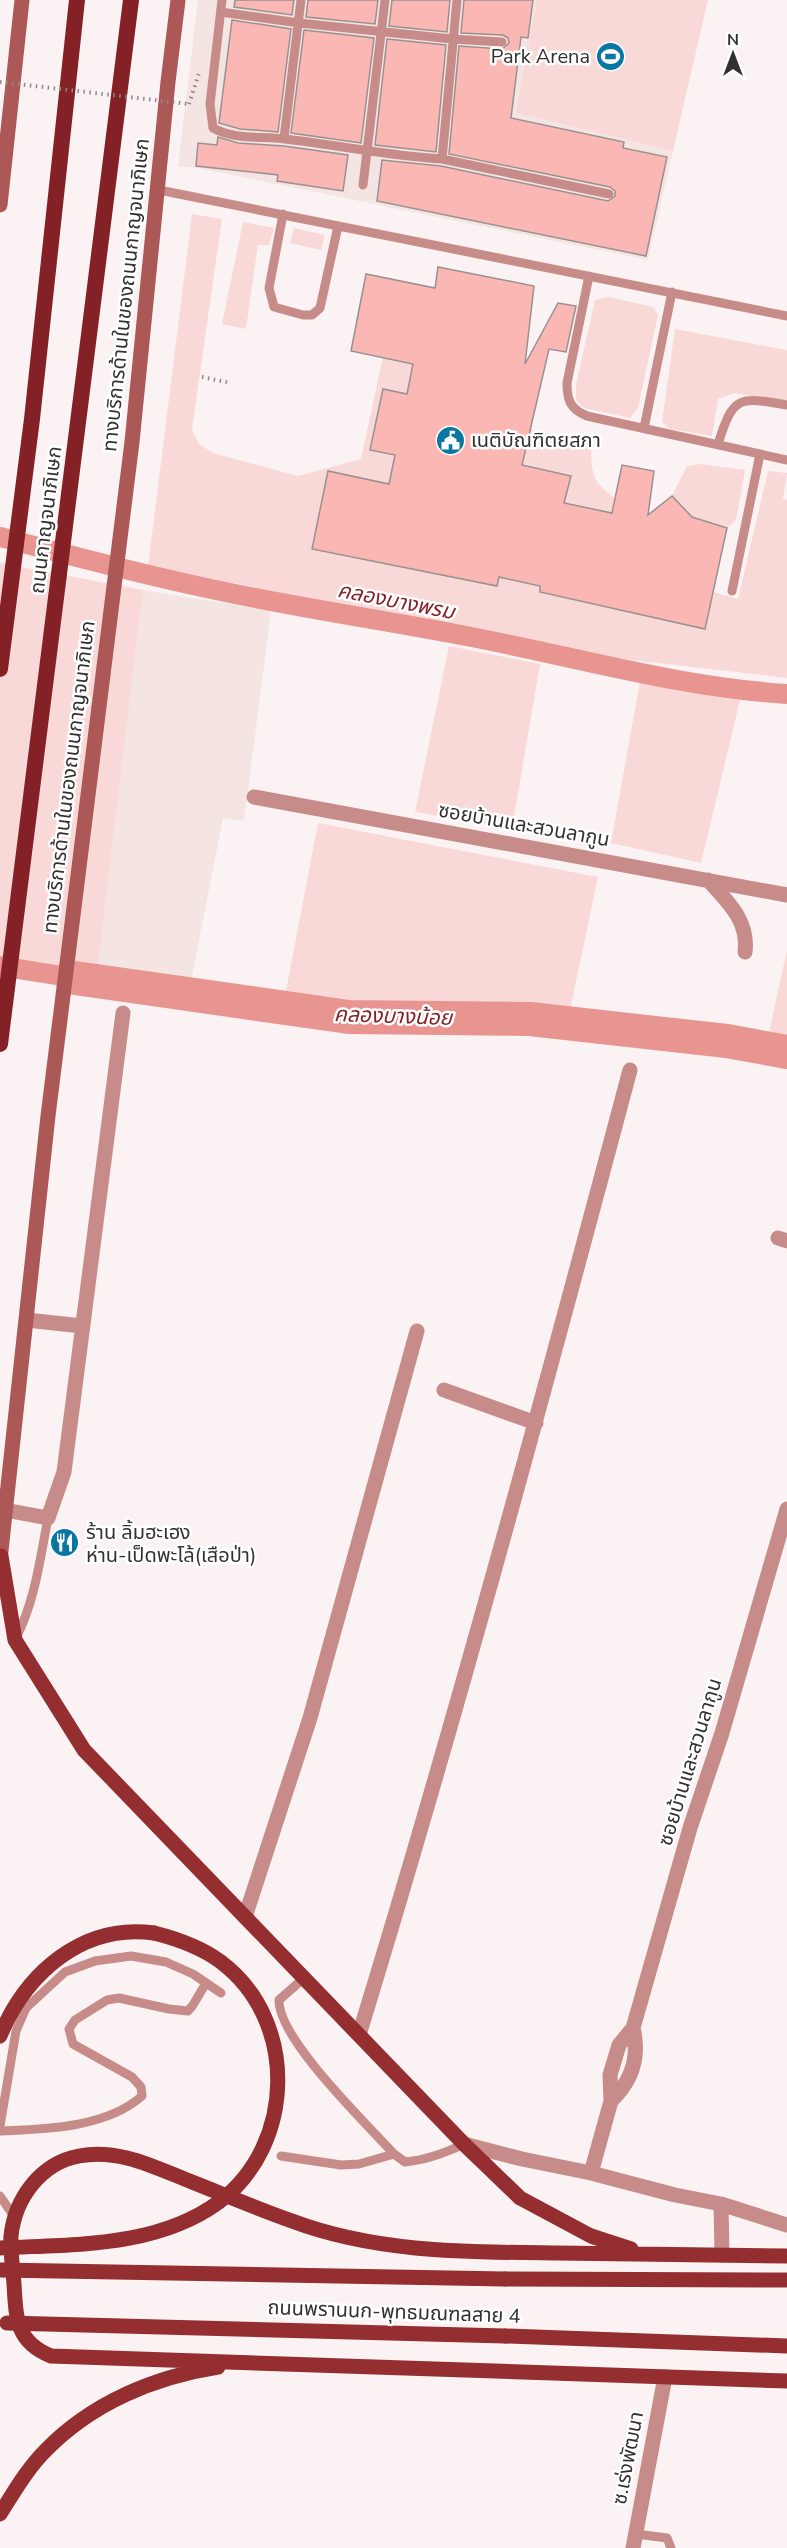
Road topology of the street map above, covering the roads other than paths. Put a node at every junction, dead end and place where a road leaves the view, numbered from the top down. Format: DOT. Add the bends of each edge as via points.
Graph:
graph roads {
  1 [pos="22,0"];
  2 [pos="77,0"];
  3 [pos="131,0"];
  4 [pos="178,0"];
  5 [pos="222,0"];
  6 [pos="301,0"];
  7 [pos="385,0"];
  8 [pos="457,0"];
  9 [pos="221,12"];
  10 [pos="299,23"];
  11 [pos="381,31"];
  12 [pos="452,39"];
  13 [pos="502,42"];
  14 [pos="284,138"];
  15 [pos="367,151"];
  16 [pos="442,159"];
  17 [pos="363,185"];
  18 [pos="159,190"];
  19 [pos="609,194"];
  20 [pos="0,205"];
  21 [pos="283,214"];
  22 [pos="338,226"];
  23 [pos="589,276"];
  24 [pos="672,292"];
  25 [pos="787,316"];
  26 [pos="787,405"];
  27 [pos="644,428"];
  28 [pos="718,444"];
  29 [pos="760,454"];
  30 [pos="787,460"];
  31 [pos="732,591"];
  32 [pos="0,669"];
  33 [pos="254,797"];
  34 [pos="708,880"];
  35 [pos="787,895"];
  36 [pos="745,952"];
  37 [pos="123,1013"];
  38 [pos="0,1044"];
  39 [pos="630,1070"];
  40 [pos="27,1320"];
  41 [pos="82,1326"];
  42 [pos="417,1331"];
  43 [pos="444,1390"];
  44 [pos="536,1423"];
  45 [pos="787,1509"];
  46 [pos="5,1510"];
  47 [pos="48,1518"];
  48 [pos="0,1558"];
  49 [pos="15,1640"];
  50 [pos="245,1917"];
  51 [pos="304,1978"];
  52 [pos="206,1983"];
  53 [pos="221,1993"];
  54 [pos="359,2035"];
  55 [pos="0,2036"];
  56 [pos="0,2126"];
  57 [pos="0,2131"];
  58 [pos="464,2144"];
  59 [pos="394,2154"];
  60 [pos="281,2156"];
  61 [pos="591,2173"];
  62 [pos="0,2196"];
  63 [pos="721,2204"];
  64 [pos="15,2218"];
  65 [pos="787,2225"];
  66 [pos="0,2248"];
  67 [pos="669,2255"];
  68 [pos="722,2255"];
  69 [pos="787,2256"];
  70 [pos="0,2270"];
  71 [pos="787,2280"];
  72 [pos="0,2322"];
  73 [pos="787,2346"];
  74 [pos="250,2362"];
  75 [pos="665,2377"];
  76 [pos="787,2381"];
  77 [pos="0,2514"];
  78 [pos="634,2541"];
  79 [pos="671,2548"];
  1 -- 20 [label="main road"];
  2 -- 32 [label="highway, ถนนกาญจนาภิเษก" via="32,419"];
  3 -- 38 [label="highway, ถนนกาญจนาภิเษก"];
  4 -- 18 [label="main road, ทางบริการด้านในของถนนกาญจนาภิเษก"];
  5 -- 9 [label="lane"];
  6 -- 10 [label="lane"];
  7 -- 11 [label="lane"];
  8 -- 12 [label="lane"];
  9 -- 10 [label="lane"];
  9 -- 14 [label="lane" via="210,104 213,128 226,135"];
  10 -- 11 [label="lane"];
  10 -- 14 [label="lane"];
  11 -- 12 [label="lane"];
  11 -- 15 [label="lane"];
  12 -- 13 [label="lane"];
  12 -- 16 [label="lane"];
  14 -- 15 [label="lane"];
  15 -- 16 [label="lane"];
  15 -- 17 [label="lane"];
  16 -- 19 [label="lane"];
  18 -- 21 [label="lane"];
  18 -- 40 [label="main road, ทางบริการด้านในของถนนกาญจนาภิเษก"];
  21 -- 22 [label="lane"];
  21 -- 22 [label="lane" via="269,296 274,307 303,315 312,315 320,308"];
  22 -- 23 [label="lane"];
  23 -- 24 [label="lane"];
  23 -- 27 [label="lane" via="567,398 576,411 587,416"];
  24 -- 25 [label="lane"];
  24 -- 27 [label="lane"];
  26 -- 28 [label="lane" via="744,401 733,406"];
  27 -- 28 [label="lane"];
  28 -- 29 [label="lane"];
  29 -- 30 [label="lane"];
  29 -- 31 [label="lane"];
  33 -- 34 [label="street, ซอยบ้านและสวนลากูน"];
  34 -- 35 [label="street, ซอยบ้านและสวนลากูน"];
  34 -- 36 [label="street" via="732,906 743,926 747,938"];
  37 -- 41 [label="street"];
  39 -- 44 [label="street"];
  40 -- 41 [label="street"];
  40 -- 46 [label="main road, ทางบริการด้านในของถนนกาญจนาภิเษก"];
  41 -- 47 [label="street" via="64,1472"];
  42 -- 50 [label="street" via="310,1718"];
  43 -- 44 [label="street"];
  44 -- 54 [label="street"];
  45 -- 61 [label="street, ซอยบ้านและสวนลากูน" via="633,2028 637,2053 627,2082 611,2101"];
  46 -- 47 [label="street"];
  46 -- 48 [label="main road, ทางบริการด้านในของถนนกาญจนาภิเษก"];
  47 -- 49 [label="lane" via="25,1621"];
  48 -- 49 [label="main road"];
  49 -- 50 [label="main road" via="84,1750"];
  50 -- 51 [label="main road"];
  51 -- 54 [label="main road"];
  51 -- 59 [label="lane" via="279,2000 284,2022 310,2061"];
  52 -- 53 [label="lane"];
  52 -- 56 [label="lane" via="166,1962 131,1956 95,1961 65,1972 26,2008 16,2031"];
  52 -- 57 [label="lane" via="188,2011 119,1998 106,2000 75,2020 69,2029 73,2044 132,2077 141,2087 142,2096 133,2104 89,2120 43,2129"];
  54 -- 58 [label="main road"];
  55 -- 66 [label="main road, bridge" via="20,1997 58,1958 100,1937 139,1931 154,1933 199,1948 220,1961 251,1993 276,2046 279,2084 262,2150 250,2169 219,2201 175,2225 142,2236 108,2242"];
  58 -- 59 [label="lane" via="420,2161 405,2162"];
  58 -- 61 [label="street"];
  58 -- 67 [label="main road" via="520,2198 554,2218 628,2249"];
  59 -- 60 [label="lane" via="341,2165"];
  61 -- 63 [label="street"];
  62 -- 64 [label="lane"];
  63 -- 65 [label="street"];
  63 -- 68 [label="street"];
  64 -- 67 [label="main road" via="20,2201 52,2166 78,2156 108,2154 140,2161 294,2222 371,2242 432,2250"];
  64 -- 74 [label="main road" via="11,2236 17,2315 23,2335 38,2351 65,2358"];
  67 -- 68 [label="main road"];
  68 -- 69 [label="main road"];
  70 -- 71 [label="main road, ถนนพรานนก-พุทธมณฑลสาย 4, bridge"];
  72 -- 73 [label="main road, ถนนพรานนก-พุทธมณฑลสาย 4, bridge"];
  74 -- 75 [label="main road"];
  74 -- 77 [label="main road" via="180,2373 115,2399 46,2449"];
  75 -- 76 [label="main road"];
  75 -- 78 [label="street, ซ.เร่งพัฒนา"];
  78 -- 79 [label="lane" via="667,2538"];
}
